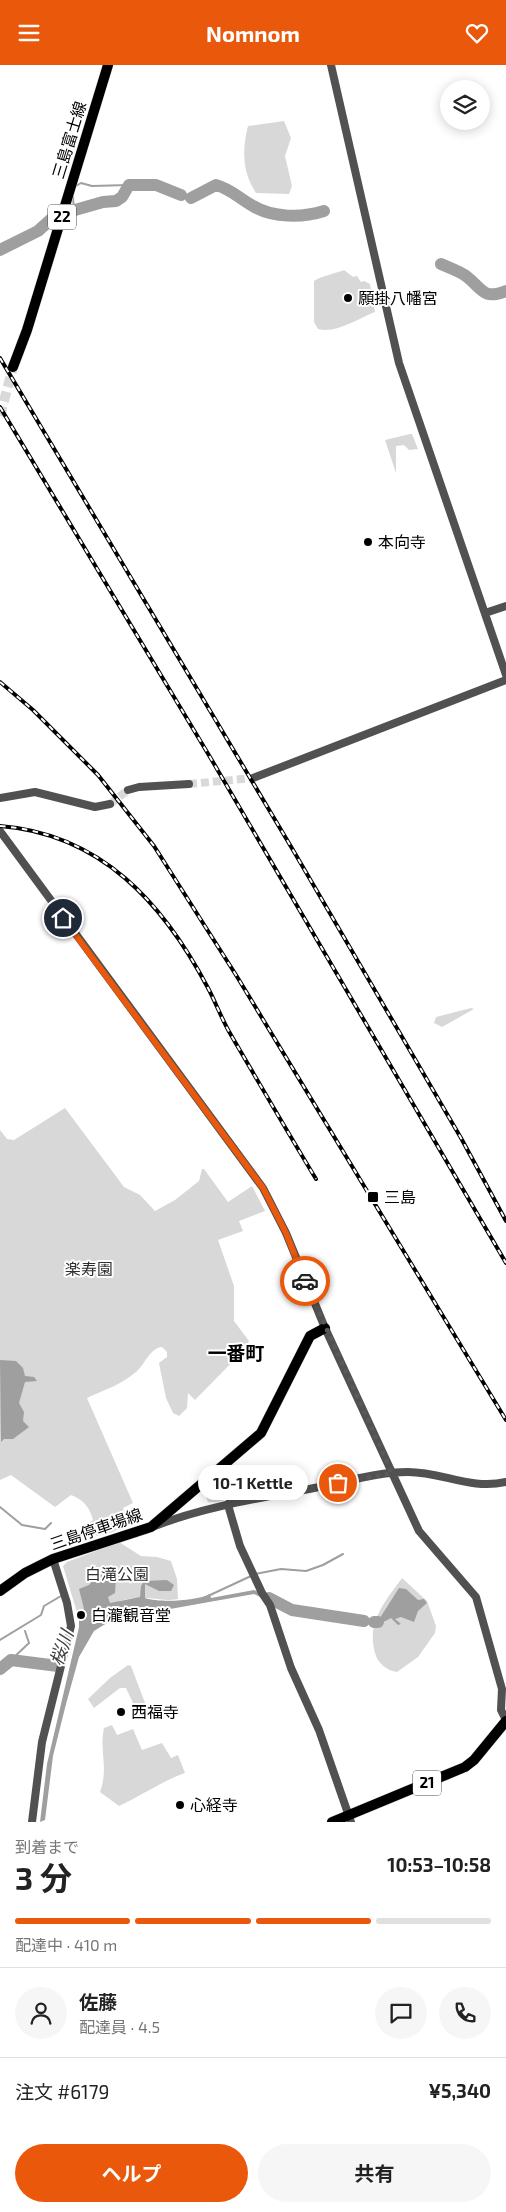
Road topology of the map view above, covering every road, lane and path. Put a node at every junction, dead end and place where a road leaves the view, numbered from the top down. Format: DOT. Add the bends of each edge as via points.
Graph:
graph roads {
  1 [pos="108,65"];
  2 [pos="331,65"];
  3 [pos="14,367"];
  4 [pos="506,606"];
  5 [pos="485,613"];
  6 [pos="506,675"];
  7 [pos="506,680"];
  8 [pos="253,779"];
  9 [pos="188,784"];
  10 [pos="128,790"];
  11 [pos="0,798"];
  12 [pos="110,804"];
  13 [pos="0,831"];
  14 [pos="325,1328"];
  15 [pos="392,1473"];
  16 [pos="506,1482"];
  17 [pos="237,1489"];
  18 [pos="228,1505"];
  19 [pos="151,1527"];
  20 [pos="53,1559"];
  21 [pos="0,1591"];
  22 [pos="506,1721"];
  23 [pos="350,1819"];
  24 [pos="32,1822"];
  25 [pos="332,1822"];
  1 -- 3 [label="main road, 三島富士線 / 22"];
  2 -- 5 [label="street" via="399,363"];
  4 -- 5 [label="street"];
  5 -- 6 [label="street"];
  7 -- 8 [label="street"];
  9 -- 10 [label="street"];
  11 -- 12 [label="street" via="35,792 95,807"];
  13 -- 14 [label="street" via="263,1188 286,1233"];
  14 -- 15 [label="street"];
  14 -- 19 [label="main road, 三島停車場線" via="310,1335 261,1433"];
  15 -- 16 [label="street" via="422,1473 484,1485"];
  15 -- 18 [label="street"];
  15 -- 22 [label="street" via="419,1531 476,1597 502,1689 502,1710"];
  17 -- 18 [label="street"];
  18 -- 19 [label="street"];
  18 -- 23 [label="street" via="240,1547 270,1605"];
  19 -- 20 [label="main road, 三島停車場線"];
  20 -- 21 [label="main road, 三島停車場線" via="24,1573"];
  20 -- 24 [label="street" via="71,1626 42,1742"];
  22 -- 23 [label="main road, 21" via="465,1767"];
  23 -- 25 [label="main road, 21"];
}
